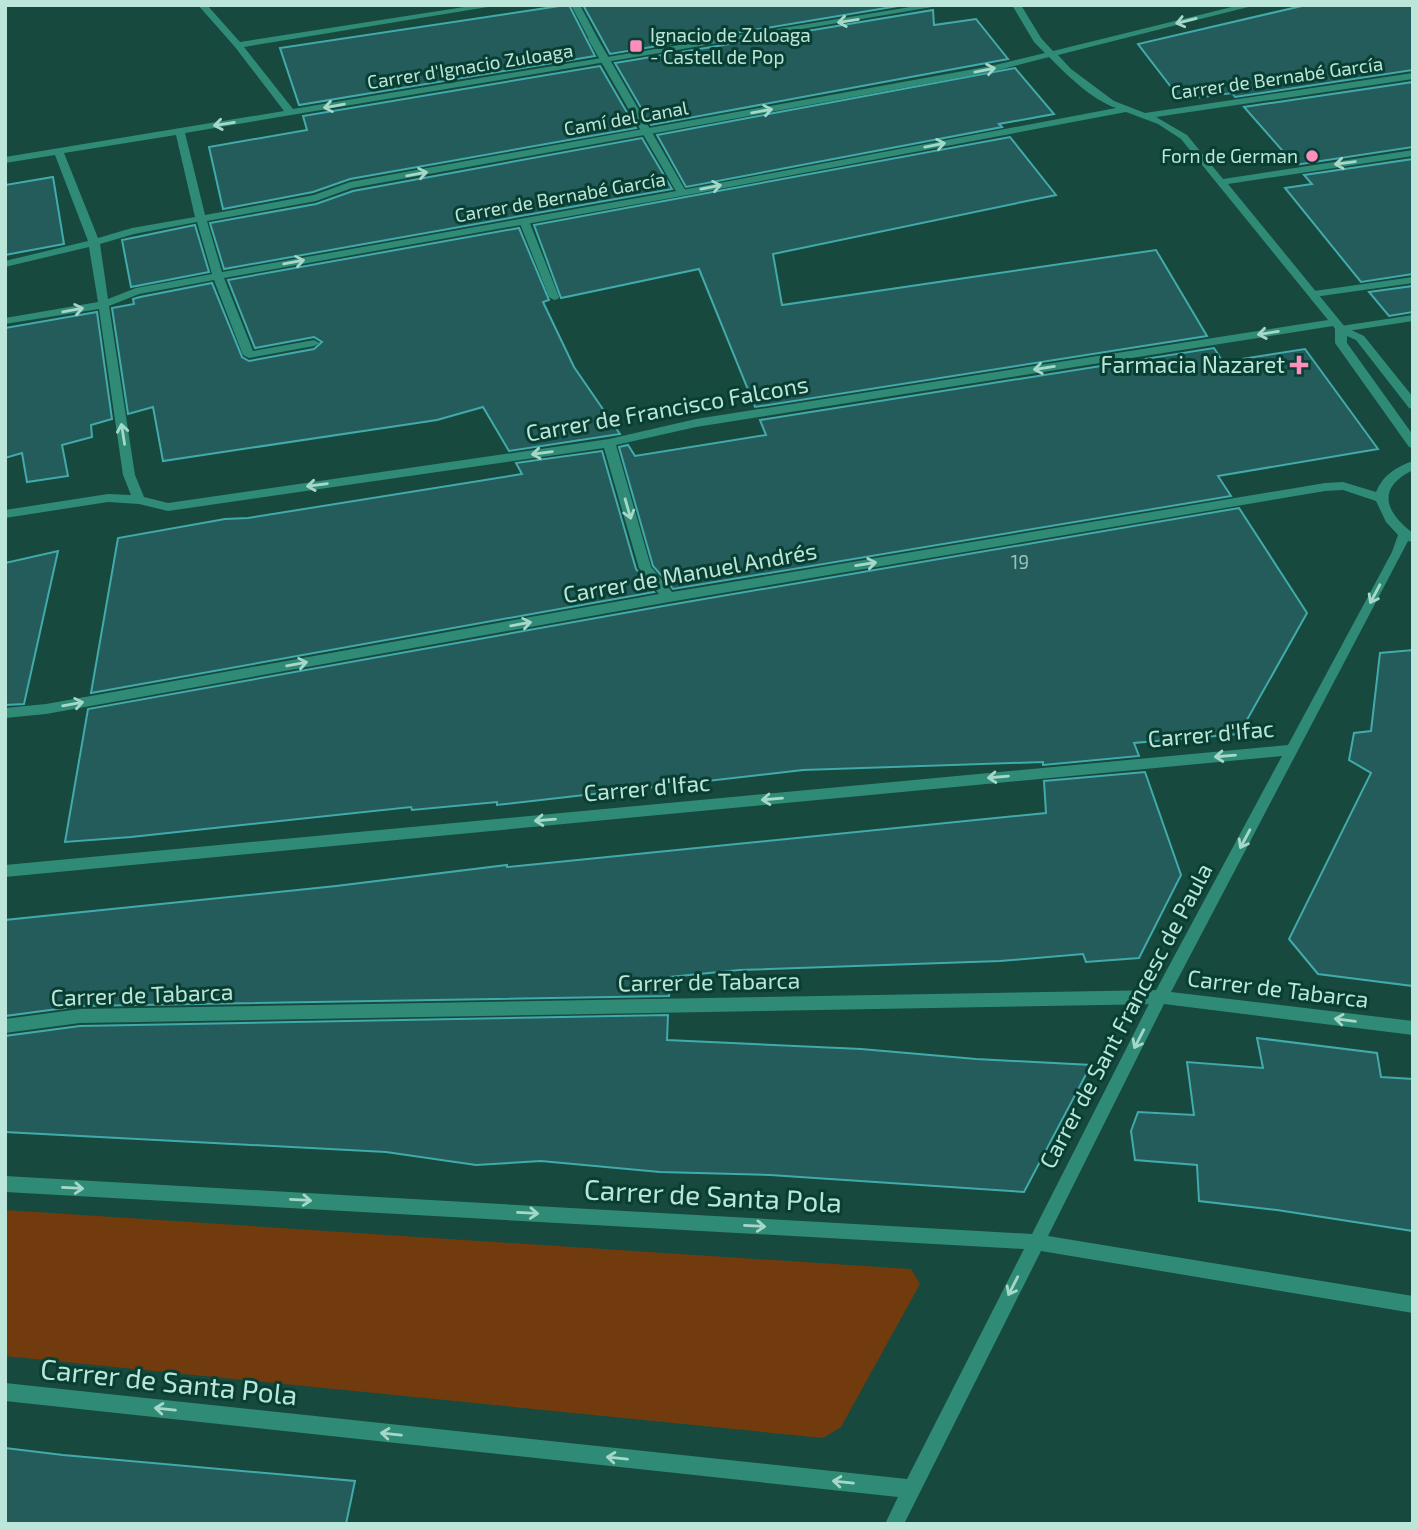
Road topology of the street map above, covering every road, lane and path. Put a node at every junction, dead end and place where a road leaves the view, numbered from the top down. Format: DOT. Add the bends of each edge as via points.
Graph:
graph roads {
  1 [pos="202,5"];
  2 [pos="496,5"];
  3 [pos="575,5"];
  4 [pos="940,5"];
  5 [pos="1016,5"];
  6 [pos="1252,5"];
  7 [pos="238,45"];
  8 [pos="1049,55"];
  9 [pos="606,61"];
  10 [pos="1413,76"];
  11 [pos="1122,110"];
  12 [pos="291,113"];
  13 [pos="1145,115"];
  14 [pos="180,131"];
  15 [pos="647,133"];
  16 [pos="58,151"];
  17 [pos="1413,153"];
  18 [pos="5,160"];
  19 [pos="1222,182"];
  20 [pos="682,193"];
  21 [pos="201,219"];
  22 [pos="524,221"];
  23 [pos="94,242"];
  24 [pos="5,264"];
  25 [pos="219,276"];
  26 [pos="1413,280"];
  27 [pos="1314,294"];
  28 [pos="554,297"];
  29 [pos="102,305"];
  30 [pos="1413,317"];
  31 [pos="5,321"];
  32 [pos="1338,326"];
  33 [pos="314,343"];
  34 [pos="1413,405"];
  35 [pos="610,443"];
  36 [pos="1413,444"];
  37 [pos="1412,464"];
  38 [pos="1381,498"];
  39 [pos="139,500"];
  40 [pos="5,514"];
  41 [pos="1409,536"];
  42 [pos="669,597"];
  43 [pos="5,713"];
  44 [pos="1293,750"];
  45 [pos="5,871"];
  46 [pos="1160,997"];
  47 [pos="5,1026"];
  48 [pos="1413,1028"];
  49 [pos="5,1184"];
  50 [pos="1035,1242"];
  51 [pos="1413,1305"];
  52 [pos="5,1392"];
  53 [pos="911,1489"];
  54 [pos="894,1524"];
  1 -- 7 [label="street"];
  2 -- 7 [label="street"];
  3 -- 9 [label="street"];
  4 -- 9 [label="street, Carrer d'Ignacio Zuloaga, one-way"];
  5 -- 8 [label="street"];
  6 -- 8 [label="street, Camí del Canal, one-way"];
  7 -- 12 [label="street"];
  8 -- 11 [label="street"];
  15 -- 8 [label="street, Camí del Canal, one-way"];
  9 -- 12 [label="street, Carrer d'Ignacio Zuloaga, one-way"];
  9 -- 15 [label="street"];
  10 -- 13 [label="street, Carrer de Bernabé García"];
  11 -- 13 [label="street"];
  20 -- 11 [label="street, Carrer de Bernabé García, one-way"];
  12 -- 14 [label="street, Carrer d'Ignacio Zuloaga, one-way"];
  13 -- 19 [label="street" via="1184,136"];
  14 -- 16 [label="street, Carrer d'Ignacio Zuloaga"];
  14 -- 21 [label="street"];
  15 -- 20 [label="street"];
  21 -- 15 [label="street, Camí del Canal, one-way" via="316,198 350,186"];
  16 -- 18 [label="street, Carrer d'Ignacio Zuloaga"];
  16 -- 23 [label="street"];
  17 -- 19 [label="street, one-way"];
  19 -- 27 [label="street"];
  20 -- 22 [label="street, Carrer de Bernabé García"];
  21 -- 23 [label="street, Camí del Canal"];
  21 -- 25 [label="street"];
  25 -- 22 [label="street, Carrer de Bernabé García, one-way"];
  22 -- 28 [label="street"];
  23 -- 24 [label="street, Camí del Canal"];
  23 -- 29 [label="street"];
  25 -- 29 [label="street, Carrer de Bernabé García" via="136,292"];
  25 -- 33 [label="street" via="249,355"];
  26 -- 27 [label="street"];
  27 -- 32 [label="street"];
  31 -- 29 [label="street, Carrer de Bernabé García, one-way"];
  39 -- 29 [label="street, one-way" via="129,475"];
  30 -- 32 [label="street, Carrer de Francisco Falcons"];
  32 -- 34 [label="street" via="1360,338"];
  32 -- 35 [label="street, Carrer de Francisco Falcons, one-way" via="709,420"];
  32 -- 36 [label="street" via="1341,343"];
  35 -- 39 [label="street, Carrer de Francisco Falcons, one-way" via="168,507"];
  35 -- 42 [label="street, one-way" via="645,568"];
  37 -- 38 [label="street" via="1384,484"];
  38 -- 41 [label="street" via="1385,511"];
  42 -- 38 [label="street, Carrer de Manuel Andrés, one-way" via="1325,487 1343,486"];
  39 -- 40 [label="street, Carrer de Francisco Falcons" via="108,498"];
  41 -- 44 [label="street, Carrer de Sant Francesc de Paula, one-way"];
  43 -- 42 [label="street, Carrer de Manuel Andrés, one-way"];
  44 -- 45 [label="street, Carrer d'Ifac, one-way"];
  44 -- 46 [label="street, Carrer de Sant Francesc de Paula, one-way"];
  46 -- 47 [label="street, Carrer de Tabarca" via="80,1016"];
  48 -- 46 [label="street, Carrer de Tabarca, one-way"];
  46 -- 50 [label="street, Carrer de Sant Francesc de Paula, one-way"];
  49 -- 50 [label="street, Carrer de Santa Pola, one-way"];
  50 -- 51 [label="street, Carrer de Santa Pola"];
  50 -- 53 [label="street, Carrer de Sant Francesc de Paula, one-way"];
  53 -- 52 [label="street, Carrer de Santa Pola, one-way"];
  53 -- 54 [label="street, Carrer de Sant Francesc de Paula"];
}
